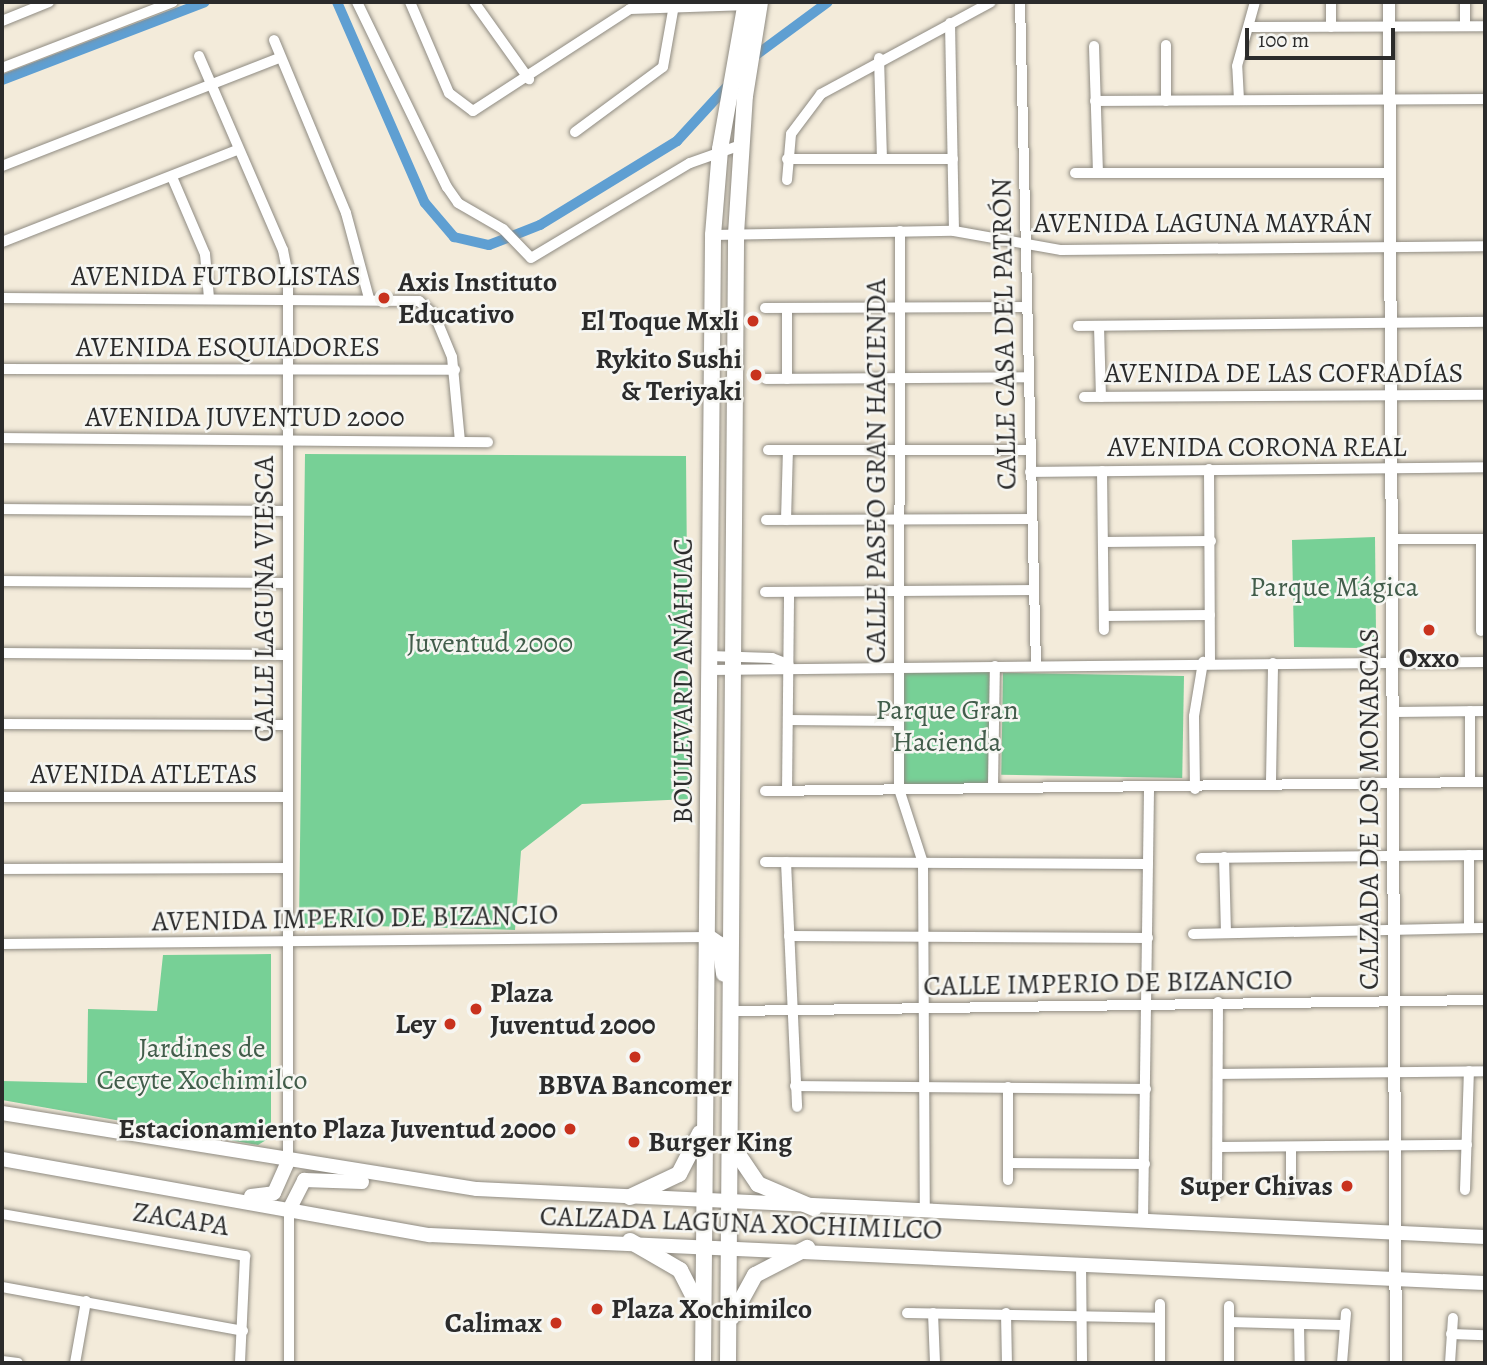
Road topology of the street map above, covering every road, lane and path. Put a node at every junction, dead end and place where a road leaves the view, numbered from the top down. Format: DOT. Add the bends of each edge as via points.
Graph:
graph roads {
  1 [pos="49,2"];
  2 [pos="173,2"];
  3 [pos="357,2"];
  4 [pos="410,2"];
  5 [pos="474,2"];
  6 [pos="992,2"];
  7 [pos="1020,2"];
  8 [pos="1255,2"];
  9 [pos="1331,2"];
  10 [pos="1389,2"];
  11 [pos="1465,2"];
  12 [pos="753,3"];
  13 [pos="32,5"];
  14 [pos="674,5"];
  15 [pos="2,20"];
  16 [pos="950,23"];
  17 [pos="1389,26"];
  18 [pos="1465,26"];
  19 [pos="1485,26"];
  20 [pos="1249,27"];
  21 [pos="1331,27"];
  22 [pos="274,40"];
  23 [pos="1166,45"];
  24 [pos="1094,46"];
  25 [pos="199,56"];
  26 [pos="279,58"];
  27 [pos="879,58"];
  28 [pos="2,68"];
  29 [pos="529,79"];
  30 [pos="211,83"];
  31 [pos="1485,99"];
  32 [pos="1239,100"];
  33 [pos="1390,100"];
  34 [pos="1095,101"];
  35 [pos="1166,101"];
  36 [pos="575,132"];
  37 [pos="741,145"];
  38 [pos="720,149"];
  39 [pos="237,150"];
  40 [pos="788,159"];
  41 [pos="882,159"];
  42 [pos="953,159"];
  43 [pos="2,166"];
  44 [pos="1075,173"];
  45 [pos="1098,173"];
  46 [pos="1390,173"];
  47 [pos="172,177"];
  48 [pos="787,180"];
  49 [pos="900,231"];
  50 [pos="954,231"];
  51 [pos="736,234"];
  52 [pos="713,235"];
  53 [pos="2,242"];
  54 [pos="1026,246"];
  55 [pos="1485,246"];
  56 [pos="1390,247"];
  57 [pos="2,298"];
  58 [pos="209,298"];
  59 [pos="289,298"];
  60 [pos="369,298"];
  61 [pos="900,307"];
  62 [pos="1026,307"];
  63 [pos="765,309"];
  64 [pos="787,309"];
  65 [pos="1485,322"];
  66 [pos="1391,323"];
  67 [pos="1078,326"];
  68 [pos="1099,326"];
  69 [pos="2,369"];
  70 [pos="455,370"];
  71 [pos="288,371"];
  72 [pos="1028,377"];
  73 [pos="899,378"];
  74 [pos="766,379"];
  75 [pos="787,379"];
  76 [pos="1485,395"];
  77 [pos="1391,396"];
  78 [pos="1084,397"];
  79 [pos="1101,397"];
  80 [pos="2,438"];
  81 [pos="287,440"];
  82 [pos="460,441"];
  83 [pos="488,442"];
  84 [pos="899,449"];
  85 [pos="768,450"];
  86 [pos="788,450"];
  87 [pos="1029,450"];
  88 [pos="1485,467"];
  89 [pos="1209,469"];
  90 [pos="1390,469"];
  91 [pos="1102,471"];
  92 [pos="1030,472"];
  93 [pos="2,509"];
  94 [pos="286,511"];
  95 [pos="898,519"];
  96 [pos="1030,519"];
  97 [pos="766,520"];
  98 [pos="786,520"];
  99 [pos="1391,539"];
  100 [pos="1483,539"];
  101 [pos="1210,541"];
  102 [pos="1103,542"];
  103 [pos="2,581"];
  104 [pos="285,583"];
  105 [pos="1032,590"];
  106 [pos="899,591"];
  107 [pos="765,592"];
  108 [pos="789,592"];
  109 [pos="1483,612"];
  110 [pos="1210,615"];
  111 [pos="1104,616"];
  112 [pos="1104,630"];
  113 [pos="1481,631"];
  114 [pos="2,653"];
  115 [pos="285,655"];
  116 [pos="1207,662"];
  117 [pos="1485,662"];
  118 [pos="710,663"];
  119 [pos="735,663"];
  120 [pos="1273,663"];
  121 [pos="1036,664"];
  122 [pos="1393,664"];
  123 [pos="789,665"];
  124 [pos="899,665"];
  125 [pos="995,666"];
  126 [pos="1470,711"];
  127 [pos="1485,711"];
  128 [pos="1394,712"];
  129 [pos="788,720"];
  130 [pos="897,721"];
  131 [pos="2,724"];
  132 [pos="286,725"];
  133 [pos="1271,781"];
  134 [pos="1395,782"];
  135 [pos="1470,782"];
  136 [pos="1485,782"];
  137 [pos="993,787"];
  138 [pos="899,789"];
  139 [pos="1149,789"];
  140 [pos="1195,789"];
  141 [pos="765,790"];
  142 [pos="787,791"];
  143 [pos="2,797"];
  144 [pos="285,797"];
  145 [pos="1469,855"];
  146 [pos="1485,855"];
  147 [pos="1395,856"];
  148 [pos="1201,858"];
  149 [pos="1224,858"];
  150 [pos="765,862"];
  151 [pos="786,862"];
  152 [pos="923,863"];
  153 [pos="1148,864"];
  154 [pos="286,868"];
  155 [pos="2,869"];
  156 [pos="1395,927"];
  157 [pos="1469,927"];
  158 [pos="1482,928"];
  159 [pos="1226,933"];
  160 [pos="1193,934"];
  161 [pos="789,936"];
  162 [pos="926,936"];
  163 [pos="708,937"];
  164 [pos="1148,937"];
  165 [pos="285,943"];
  166 [pos="2,944"];
  167 [pos="1395,1000"];
  168 [pos="1485,1000"];
  169 [pos="1218,1002"];
  170 [pos="1147,1008"];
  171 [pos="732,1011"];
  172 [pos="792,1011"];
  173 [pos="926,1011"];
  174 [pos="1469,1071"];
  175 [pos="1485,1071"];
  176 [pos="1396,1072"];
  177 [pos="1220,1074"];
  178 [pos="795,1086"];
  179 [pos="926,1087"];
  180 [pos="1008,1087"];
  181 [pos="1146,1088"];
  182 [pos="797,1107"];
  183 [pos="2,1113"];
  184 [pos="703,1124"];
  185 [pos="730,1142"];
  186 [pos="1467,1145"];
  187 [pos="1397,1146"];
  188 [pos="1219,1147"];
  189 [pos="1291,1147"];
  190 [pos="2,1158"];
  191 [pos="288,1161"];
  192 [pos="1008,1163"];
  193 [pos="1145,1164"];
  194 [pos="122,1180"];
  195 [pos="1008,1180"];
  196 [pos="447,1186"];
  197 [pos="1465,1190"];
  198 [pos="1291,1191"];
  199 [pos="1217,1193"];
  200 [pos="630,1197"];
  201 [pos="705,1203"];
  202 [pos="731,1204"];
  203 [pos="814,1208"];
  204 [pos="289,1210"];
  205 [pos="925,1210"];
  206 [pos="2,1214"];
  207 [pos="1143,1220"];
  208 [pos="1397,1233"];
  209 [pos="1485,1237"];
  210 [pos="630,1241"];
  211 [pos="704,1242"];
  212 [pos="730,1244"];
  213 [pos="807,1248"];
  214 [pos="1081,1263"];
  215 [pos="1396,1277"];
  216 [pos="1485,1283"];
  217 [pos="2,1287"];
  218 [pos="86,1301"];
  219 [pos="1160,1304"];
  220 [pos="1229,1306"];
  221 [pos="907,1313"];
  222 [pos="933,1313"];
  223 [pos="1006,1313"];
  224 [pos="1346,1313"];
  225 [pos="1081,1315"];
  226 [pos="1160,1318"];
  227 [pos="1452,1318"];
  228 [pos="1229,1322"];
  229 [pos="704,1323"];
  230 [pos="1299,1324"];
  231 [pos="1342,1325"];
  232 [pos="728,1326"];
  233 [pos="243,1331"];
  234 [pos="1451,1334"];
  235 [pos="1485,1335"];
  236 [pos="2,1361"];
  237 [pos="18,1363"];
  238 [pos="75,1363"];
  239 [pos="240,1363"];
  240 [pos="289,1363"];
  241 [pos="703,1363"];
  242 [pos="728,1363"];
  243 [pos="934,1363"];
  244 [pos="1007,1363"];
  245 [pos="1082,1363"];
  246 [pos="1160,1363"];
  247 [pos="1229,1363"];
  248 [pos="1300,1363"];
  249 [pos="1342,1363"];
  250 [pos="1396,1363"];
  251 [pos="1450,1363"];
  1 -- 13 [label="street"];
  2 -- 28 [label="street"];
  3 -- 38 [label="street" via="447,187 469,211 503,229 531,258"];
  4 -- 29 [label="street" via="460,106 480,109"];
  5 -- 29 [label="street"];
  6 -- 16 [label="street"];
  7 -- 54 [label="street, CALLE CASA DEL PATRÓN"];
  8 -- 20 [label="street"];
  9 -- 21 [label="street"];
  10 -- 17 [label="street, CALZADA DE LOS MONARCAS"];
  11 -- 18 [label="street"];
  12 -- 14 [label="street"];
  12 -- 37 [label="main road, BOULEVARD ANÁHUAC" via="753,47"];
  12 -- 38 [label="main road, BOULEVARD ANÁHUAC" via="733,72"];
  13 -- 15 [label="street"];
  14 -- 29 [label="street" via="630,9"];
  14 -- 36 [label="street" via="663,67"];
  16 -- 27 [label="street"];
  16 -- 42 [label="street"];
  17 -- 18 [label="street"];
  17 -- 21 [label="street"];
  17 -- 33 [label="street, CALZADA DE LOS MONARCAS"];
  18 -- 19 [label="street"];
  20 -- 21 [label="street"];
  20 -- 32 [label="street" via="1237,66"];
  22 -- 26 [label="street"];
  23 -- 35 [label="street"];
  24 -- 34 [label="street"];
  25 -- 30 [label="street, CALLE LAGUNA VIESCA"];
  26 -- 30 [label="street"];
  26 -- 60 [label="street" via="339,193"];
  27 -- 40 [label="street" via="811,104 791,134"];
  27 -- 41 [label="street"];
  30 -- 39 [label="street, CALLE LAGUNA VIESCA"];
  30 -- 43 [label="street"];
  31 -- 33 [label="street"];
  32 -- 33 [label="street"];
  32 -- 35 [label="street"];
  33 -- 46 [label="street, CALZADA DE LOS MONARCAS"];
  34 -- 35 [label="street"];
  34 -- 45 [label="street"];
  37 -- 38 [label="street"];
  37 -- 51 [label="main road, BOULEVARD ANÁHUAC"];
  38 -- 52 [label="main road, BOULEVARD ANÁHUAC"];
  39 -- 47 [label="street"];
  39 -- 59 [label="street, CALLE LAGUNA VIESCA" via="283,250"];
  40 -- 41 [label="street"];
  40 -- 48 [label="street"];
  41 -- 42 [label="street"];
  42 -- 50 [label="street"];
  44 -- 45 [label="street"];
  45 -- 46 [label="street"];
  46 -- 56 [label="street, CALZADA DE LOS MONARCAS"];
  47 -- 53 [label="street"];
  47 -- 58 [label="street" via="205,254"];
  49 -- 50 [label="street, AVENIDA LAGUNA MAYRÁN"];
  49 -- 51 [label="street, AVENIDA LAGUNA MAYRÁN"];
  49 -- 61 [label="street, CALLE PASEO GRAN HACIENDA"];
  50 -- 54 [label="street, AVENIDA LAGUNA MAYRÁN"];
  51 -- 52 [label="street, AVENIDA LAGUNA MAYRÁN"];
  51 -- 119 [label="main road, BOULEVARD ANÁHUAC"];
  52 -- 118 [label="main road, BOULEVARD ANÁHUAC"];
  54 -- 56 [label="street, AVENIDA LAGUNA MAYRÁN"];
  54 -- 62 [label="street, CALLE CASA DEL PATRÓN"];
  55 -- 56 [label="street, AVENIDA LAGUNA MAYRÁN"];
  56 -- 66 [label="street, CALZADA DE LOS MONARCAS"];
  57 -- 58 [label="street, AVENIDA FUTBOLISTAS"];
  58 -- 59 [label="street, AVENIDA FUTBOLISTAS"];
  59 -- 60 [label="street, AVENIDA FUTBOLISTAS"];
  59 -- 71 [label="street, CALLE LAGUNA VIESCA"];
  60 -- 70 [label="street, AVENIDA FUTBOLISTAS" via="411,300 428,308"];
  61 -- 62 [label="street"];
  61 -- 64 [label="street"];
  61 -- 73 [label="street, CALLE PASEO GRAN HACIENDA"];
  62 -- 72 [label="street, CALLE CASA DEL PATRÓN"];
  63 -- 64 [label="street"];
  64 -- 75 [label="street"];
  65 -- 66 [label="street"];
  66 -- 68 [label="street"];
  66 -- 77 [label="street, CALZADA DE LOS MONARCAS"];
  67 -- 68 [label="street"];
  68 -- 79 [label="street"];
  69 -- 71 [label="street, AVENIDA ESQUIADORES"];
  70 -- 71 [label="street, AVENIDA ESQUIADORES"];
  70 -- 82 [label="street"];
  71 -- 81 [label="street, CALLE LAGUNA VIESCA"];
  72 -- 73 [label="street"];
  72 -- 87 [label="street, CALLE CASA DEL PATRÓN"];
  73 -- 75 [label="street"];
  73 -- 84 [label="street, CALLE PASEO GRAN HACIENDA"];
  74 -- 75 [label="street"];
  76 -- 77 [label="street, AVENIDA DE LAS COFRADÍAS"];
  77 -- 79 [label="street, AVENIDA DE LAS COFRADÍAS"];
  77 -- 90 [label="street, CALZADA DE LOS MONARCAS"];
  78 -- 79 [label="street, AVENIDA DE LAS COFRADÍAS"];
  80 -- 81 [label="street, AVENIDA JUVENTUD 2000"];
  81 -- 82 [label="street, AVENIDA JUVENTUD 2000"];
  81 -- 94 [label="street, CALLE LAGUNA VIESCA"];
  82 -- 83 [label="street, AVENIDA JUVENTUD 2000"];
  84 -- 86 [label="street"];
  84 -- 87 [label="street"];
  84 -- 95 [label="street, CALLE PASEO GRAN HACIENDA"];
  85 -- 86 [label="street"];
  86 -- 98 [label="street"];
  87 -- 92 [label="street, CALLE CASA DEL PATRÓN"];
  88 -- 90 [label="street, AVENIDA CORONA REAL"];
  89 -- 90 [label="street, AVENIDA CORONA REAL"];
  89 -- 91 [label="street, AVENIDA CORONA REAL"];
  89 -- 101 [label="street"];
  90 -- 99 [label="street, CALZADA DE LOS MONARCAS"];
  91 -- 92 [label="street, AVENIDA CORONA REAL"];
  91 -- 102 [label="street"];
  92 -- 96 [label="street, CALLE CASA DEL PATRÓN"];
  93 -- 94 [label="street"];
  94 -- 104 [label="street, CALLE LAGUNA VIESCA"];
  95 -- 96 [label="street"];
  95 -- 98 [label="street"];
  95 -- 106 [label="street, CALLE PASEO GRAN HACIENDA"];
  96 -- 105 [label="street, CALLE CASA DEL PATRÓN"];
  97 -- 98 [label="street"];
  99 -- 100 [label="street"];
  99 -- 122 [label="street, CALZADA DE LOS MONARCAS"];
  100 -- 109 [label="street"];
  101 -- 102 [label="street"];
  101 -- 110 [label="street"];
  102 -- 111 [label="street"];
  103 -- 104 [label="street"];
  104 -- 115 [label="street, CALLE LAGUNA VIESCA"];
  105 -- 106 [label="street"];
  105 -- 121 [label="street, CALLE CASA DEL PATRÓN"];
  106 -- 108 [label="street"];
  106 -- 124 [label="street, CALLE PASEO GRAN HACIENDA"];
  107 -- 108 [label="street"];
  108 -- 123 [label="street"];
  109 -- 113 [label="street"];
  110 -- 111 [label="street"];
  110 -- 116 [label="street"];
  111 -- 112 [label="street"];
  114 -- 115 [label="street"];
  115 -- 132 [label="street, CALLE LAGUNA VIESCA"];
  116 -- 120 [label="street"];
  116 -- 121 [label="street"];
  116 -- 140 [label="street" via="1194,716"];
  117 -- 122 [label="street"];
  118 -- 119 [label="street"];
  118 -- 163 [label="main road, BOULEVARD ANÁHUAC"];
  119 -- 123 [label="street"];
  119 -- 171 [label="main road, BOULEVARD ANÁHUAC"];
  120 -- 122 [label="street"];
  120 -- 133 [label="street"];
  121 -- 125 [label="street"];
  122 -- 128 [label="street, CALZADA DE LOS MONARCAS"];
  123 -- 124 [label="street"];
  123 -- 129 [label="street"];
  124 -- 125 [label="street"];
  124 -- 130 [label="street, CALLE PASEO GRAN HACIENDA"];
  125 -- 137 [label="street"];
  126 -- 127 [label="street"];
  126 -- 128 [label="street"];
  126 -- 135 [label="street"];
  128 -- 134 [label="street, CALZADA DE LOS MONARCAS"];
  129 -- 130 [label="street"];
  129 -- 142 [label="street"];
  130 -- 138 [label="street, CALLE PASEO GRAN HACIENDA"];
  131 -- 132 [label="street"];
  132 -- 144 [label="street, CALLE LAGUNA VIESCA"];
  133 -- 134 [label="street"];
  133 -- 140 [label="street"];
  134 -- 135 [label="street"];
  134 -- 147 [label="street, CALZADA DE LOS MONARCAS"];
  135 -- 136 [label="street"];
  137 -- 138 [label="street"];
  137 -- 139 [label="street"];
  138 -- 142 [label="street"];
  138 -- 152 [label="street, CALLE PASEO GRAN HACIENDA"];
  139 -- 140 [label="street"];
  139 -- 153 [label="street"];
  141 -- 142 [label="street"];
  143 -- 144 [label="street, AVENIDA ATLETAS"];
  144 -- 154 [label="street, CALLE LAGUNA VIESCA"];
  145 -- 146 [label="street"];
  145 -- 147 [label="street"];
  145 -- 157 [label="street"];
  147 -- 149 [label="street"];
  147 -- 156 [label="street, CALZADA DE LOS MONARCAS"];
  148 -- 149 [label="street"];
  149 -- 159 [label="street"];
  150 -- 151 [label="street"];
  151 -- 152 [label="street"];
  151 -- 161 [label="street"];
  152 -- 153 [label="street"];
  152 -- 162 [label="street, CALLE PASEO GRAN HACIENDA"];
  153 -- 164 [label="street"];
  154 -- 155 [label="street"];
  154 -- 165 [label="street, CALLE LAGUNA VIESCA"];
  156 -- 157 [label="street"];
  156 -- 159 [label="street"];
  156 -- 167 [label="street, CALZADA DE LOS MONARCAS"];
  157 -- 158 [label="street"];
  159 -- 160 [label="street"];
  161 -- 162 [label="street"];
  161 -- 172 [label="street"];
  162 -- 164 [label="street"];
  162 -- 173 [label="street, CALLE PASEO GRAN HACIENDA"];
  163 -- 165 [label="street, AVENIDA IMPERIO DE BIZANCIO"];
  163 -- 171 [label="main road" via="720,945"];
  163 -- 184 [label="main road, BOULEVARD ANÁHUAC"];
  164 -- 170 [label="street"];
  165 -- 166 [label="street, AVENIDA IMPERIO DE BIZANCIO"];
  165 -- 191 [label="street, CALLE LAGUNA VIESCA"];
  167 -- 168 [label="street, CALLE IMPERIO DE BIZANCIO"];
  167 -- 169 [label="street, CALLE IMPERIO DE BIZANCIO"];
  167 -- 176 [label="street, CALZADA DE LOS MONARCAS"];
  169 -- 170 [label="street, CALLE IMPERIO DE BIZANCIO"];
  169 -- 177 [label="street"];
  170 -- 173 [label="street, CALLE IMPERIO DE BIZANCIO"];
  170 -- 181 [label="street"];
  171 -- 172 [label="street, CALLE IMPERIO DE BIZANCIO"];
  171 -- 185 [label="main road, BOULEVARD ANÁHUAC"];
  172 -- 173 [label="street, CALLE IMPERIO DE BIZANCIO"];
  172 -- 178 [label="street"];
  173 -- 179 [label="street, CALLE PASEO GRAN HACIENDA"];
  174 -- 175 [label="street"];
  174 -- 176 [label="street"];
  174 -- 186 [label="street"];
  176 -- 177 [label="street"];
  176 -- 187 [label="street, CALZADA DE LOS MONARCAS"];
  177 -- 188 [label="street"];
  178 -- 179 [label="street"];
  178 -- 182 [label="street"];
  179 -- 180 [label="street"];
  179 -- 205 [label="street, CALLE PASEO GRAN HACIENDA"];
  180 -- 181 [label="street"];
  180 -- 192 [label="street"];
  181 -- 193 [label="street"];
  183 -- 191 [label="main road, CALZADA LAGUNA XOCHIMILCO"];
  184 -- 200 [label="main road" via="679,1174"];
  184 -- 201 [label="main road, BOULEVARD ANÁHUAC"];
  185 -- 202 [label="main road, BOULEVARD ANÁHUAC"];
  185 -- 203 [label="main road" via="758,1184"];
  186 -- 187 [label="street"];
  186 -- 197 [label="street"];
  187 -- 189 [label="street"];
  187 -- 208 [label="street, CALZADA DE LOS MONARCAS"];
  188 -- 189 [label="street"];
  188 -- 199 [label="street"];
  189 -- 198 [label="street"];
  190 -- 194 [label="main road, CALZADA LAGUNA XOCHIMILCO"];
  191 -- 194 [label="main road" via="279,1186 262,1198"];
  191 -- 196 [label="main road, CALZADA LAGUNA XOCHIMILCO"];
  192 -- 193 [label="street"];
  192 -- 195 [label="street"];
  193 -- 207 [label="street"];
  194 -- 204 [label="main road, CALZADA LAGUNA XOCHIMILCO"];
  196 -- 200 [label="main road, CALZADA LAGUNA XOCHIMILCO"];
  196 -- 204 [label="main road" via="314,1177 298,1184"];
  200 -- 201 [label="main road, CALZADA LAGUNA XOCHIMILCO"];
  201 -- 202 [label="main road, CALZADA LAGUNA XOCHIMILCO"];
  201 -- 211 [label="main road, BOULEVARD ANÁHUAC"];
  202 -- 203 [label="main road, CALZADA LAGUNA XOCHIMILCO"];
  202 -- 212 [label="main road, BOULEVARD ANÁHUAC"];
  203 -- 205 [label="main road, CALZADA LAGUNA XOCHIMILCO"];
  204 -- 210 [label="main road, CALZADA LAGUNA XOCHIMILCO" via="430,1235"];
  204 -- 240 [label="street"];
  205 -- 207 [label="main road, CALZADA LAGUNA XOCHIMILCO"];
  206 -- 233 [label="street, ZACAPA" via="236,1250 245,1256"];
  207 -- 208 [label="main road, CALZADA LAGUNA XOCHIMILCO"];
  208 -- 209 [label="main road, CALZADA LAGUNA XOCHIMILCO"];
  208 -- 215 [label="street, CALZADA DE LOS MONARCAS"];
  210 -- 211 [label="main road, CALZADA LAGUNA XOCHIMILCO"];
  210 -- 229 [label="main road" via="681,1270"];
  211 -- 212 [label="main road, CALZADA LAGUNA XOCHIMILCO"];
  211 -- 229 [label="main road, BOULEVARD ANÁHUAC"];
  212 -- 213 [label="main road, CALZADA LAGUNA XOCHIMILCO"];
  212 -- 232 [label="main road, BOULEVARD ANÁHUAC"];
  213 -- 214 [label="main road, CALZADA LAGUNA XOCHIMILCO"];
  213 -- 232 [label="main road" via="755,1275"];
  214 -- 215 [label="main road, CALZADA LAGUNA XOCHIMILCO"];
  214 -- 225 [label="street"];
  215 -- 216 [label="main road, CALZADA LAGUNA XOCHIMILCO"];
  215 -- 250 [label="street, CALZADA DE LOS MONARCAS"];
  217 -- 218 [label="street"];
  218 -- 233 [label="street"];
  218 -- 238 [label="street"];
  219 -- 226 [label="street"];
  220 -- 228 [label="street"];
  221 -- 222 [label="street"];
  222 -- 223 [label="street"];
  222 -- 243 [label="street"];
  223 -- 225 [label="street"];
  223 -- 244 [label="street"];
  224 -- 231 [label="street"];
  225 -- 226 [label="street"];
  225 -- 245 [label="street"];
  226 -- 246 [label="street"];
  227 -- 234 [label="street"];
  228 -- 230 [label="street"];
  228 -- 247 [label="street"];
  229 -- 241 [label="main road, BOULEVARD ANÁHUAC"];
  230 -- 231 [label="street"];
  230 -- 248 [label="street"];
  231 -- 249 [label="street"];
  232 -- 242 [label="main road, BOULEVARD ANÁHUAC"];
  233 -- 239 [label="street, ZACAPA"];
  234 -- 235 [label="street"];
  234 -- 251 [label="street"];
  236 -- 237 [label="street"];
}
